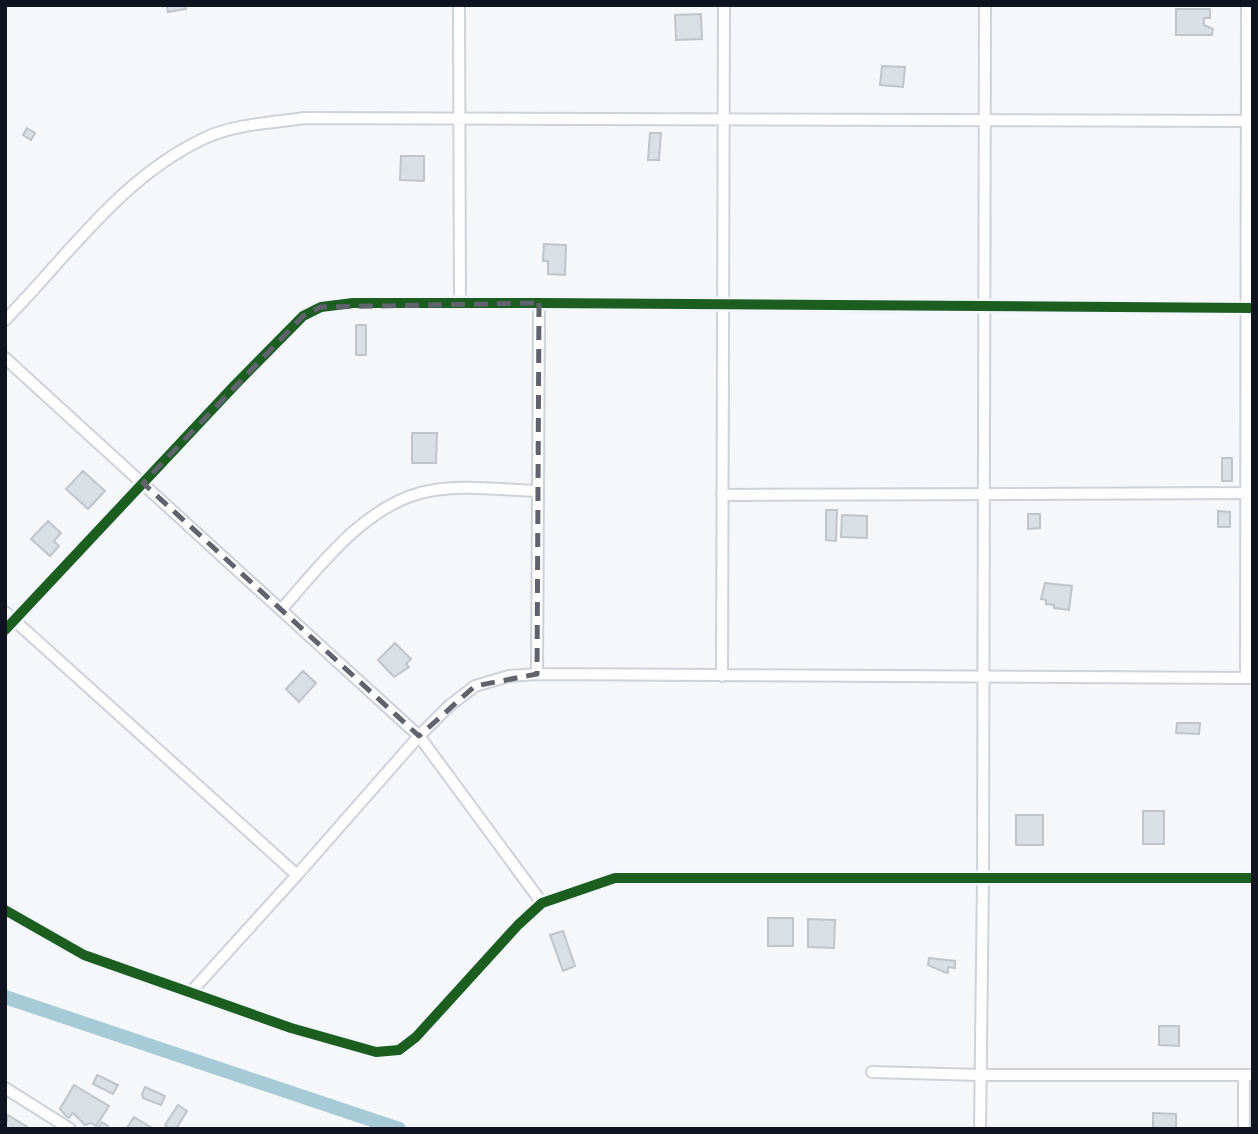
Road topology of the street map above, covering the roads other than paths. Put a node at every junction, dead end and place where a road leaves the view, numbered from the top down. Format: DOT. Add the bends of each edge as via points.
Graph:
graph roads {
  1 [pos="459,5"];
  2 [pos="724,5"];
  3 [pos="985,5"];
  4 [pos="1247,5"];
  5 [pos="460,118"];
  6 [pos="984,119"];
  7 [pos="724,121"];
  8 [pos="1249,121"];
  9 [pos="460,303"];
  10 [pos="539,303"];
  11 [pos="723,305"];
  12 [pos="983,306"];
  13 [pos="1250,308"];
  14 [pos="5,320"];
  15 [pos="5,358"];
  16 [pos="142,483"];
  17 [pos="538,491"];
  18 [pos="1249,493"];
  19 [pos="983,494"];
  20 [pos="722,495"];
  21 [pos="281,610"];
  22 [pos="10,616"];
  23 [pos="5,630"];
  24 [pos="537,674"];
  25 [pos="722,676"];
  26 [pos="983,676"];
  27 [pos="1249,678"];
  28 [pos="419,736"];
  29 [pos="297,875"];
  30 [pos="983,878"];
  31 [pos="1253,878"];
  32 [pos="542,903"];
  33 [pos="5,910"];
  34 [pos="190,993"];
  35 [pos="872,1072"];
  36 [pos="980,1075"];
  37 [pos="1249,1075"];
  38 [pos="5,1088"];
  39 [pos="70,1129"];
  40 [pos="980,1129"];
  41 [pos="1244,1129"];
  1 -- 5 [label="street"];
  2 -- 7 [label="street"];
  3 -- 6 [label="street"];
  4 -- 8 [label="street"];
  5 -- 7 [label="street"];
  5 -- 9 [label="street"];
  5 -- 14 [label="street" via="304,118 206,137 155,166 119,197"];
  6 -- 7 [label="street"];
  6 -- 8 [label="street"];
  6 -- 12 [label="street"];
  7 -- 11 [label="street"];
  8 -- 13 [label="street"];
  9 -- 10 [label="street"];
  9 -- 16 [label="street" via="354,303 321,307 303,316"];
  10 -- 11 [label="street"];
  10 -- 17 [label="street"];
  11 -- 12 [label="street"];
  11 -- 20 [label="street"];
  12 -- 13 [label="street"];
  12 -- 19 [label="street"];
  13 -- 18 [label="street"];
  15 -- 16 [label="street"];
  16 -- 21 [label="street"];
  16 -- 22 [label="street"];
  17 -- 21 [label="street" via="465,489 421,493 395,503 355,532"];
  17 -- 24 [label="street"];
  18 -- 19 [label="street"];
  18 -- 27 [label="street"];
  19 -- 20 [label="street"];
  19 -- 26 [label="street"];
  20 -- 25 [label="street"];
  21 -- 28 [label="street"];
  22 -- 23 [label="street"];
  22 -- 29 [label="street"];
  24 -- 25 [label="street"];
  24 -- 28 [label="street" via="475,686"];
  25 -- 26 [label="street"];
  26 -- 27 [label="street"];
  26 -- 30 [label="street"];
  28 -- 29 [label="street"];
  28 -- 32 [label="street"];
  29 -- 34 [label="street"];
  30 -- 31 [label="street"];
  30 -- 32 [label="street" via="615,878"];
  30 -- 36 [label="street"];
  32 -- 34 [label="street" via="400,1050 367,1050"];
  33 -- 34 [label="street" via="85,956"];
  35 -- 36 [label="street"];
  36 -- 37 [label="street"];
  36 -- 40 [label="street"];
  37 -- 41 [label="street"];
  38 -- 39 [label="street"];
}
